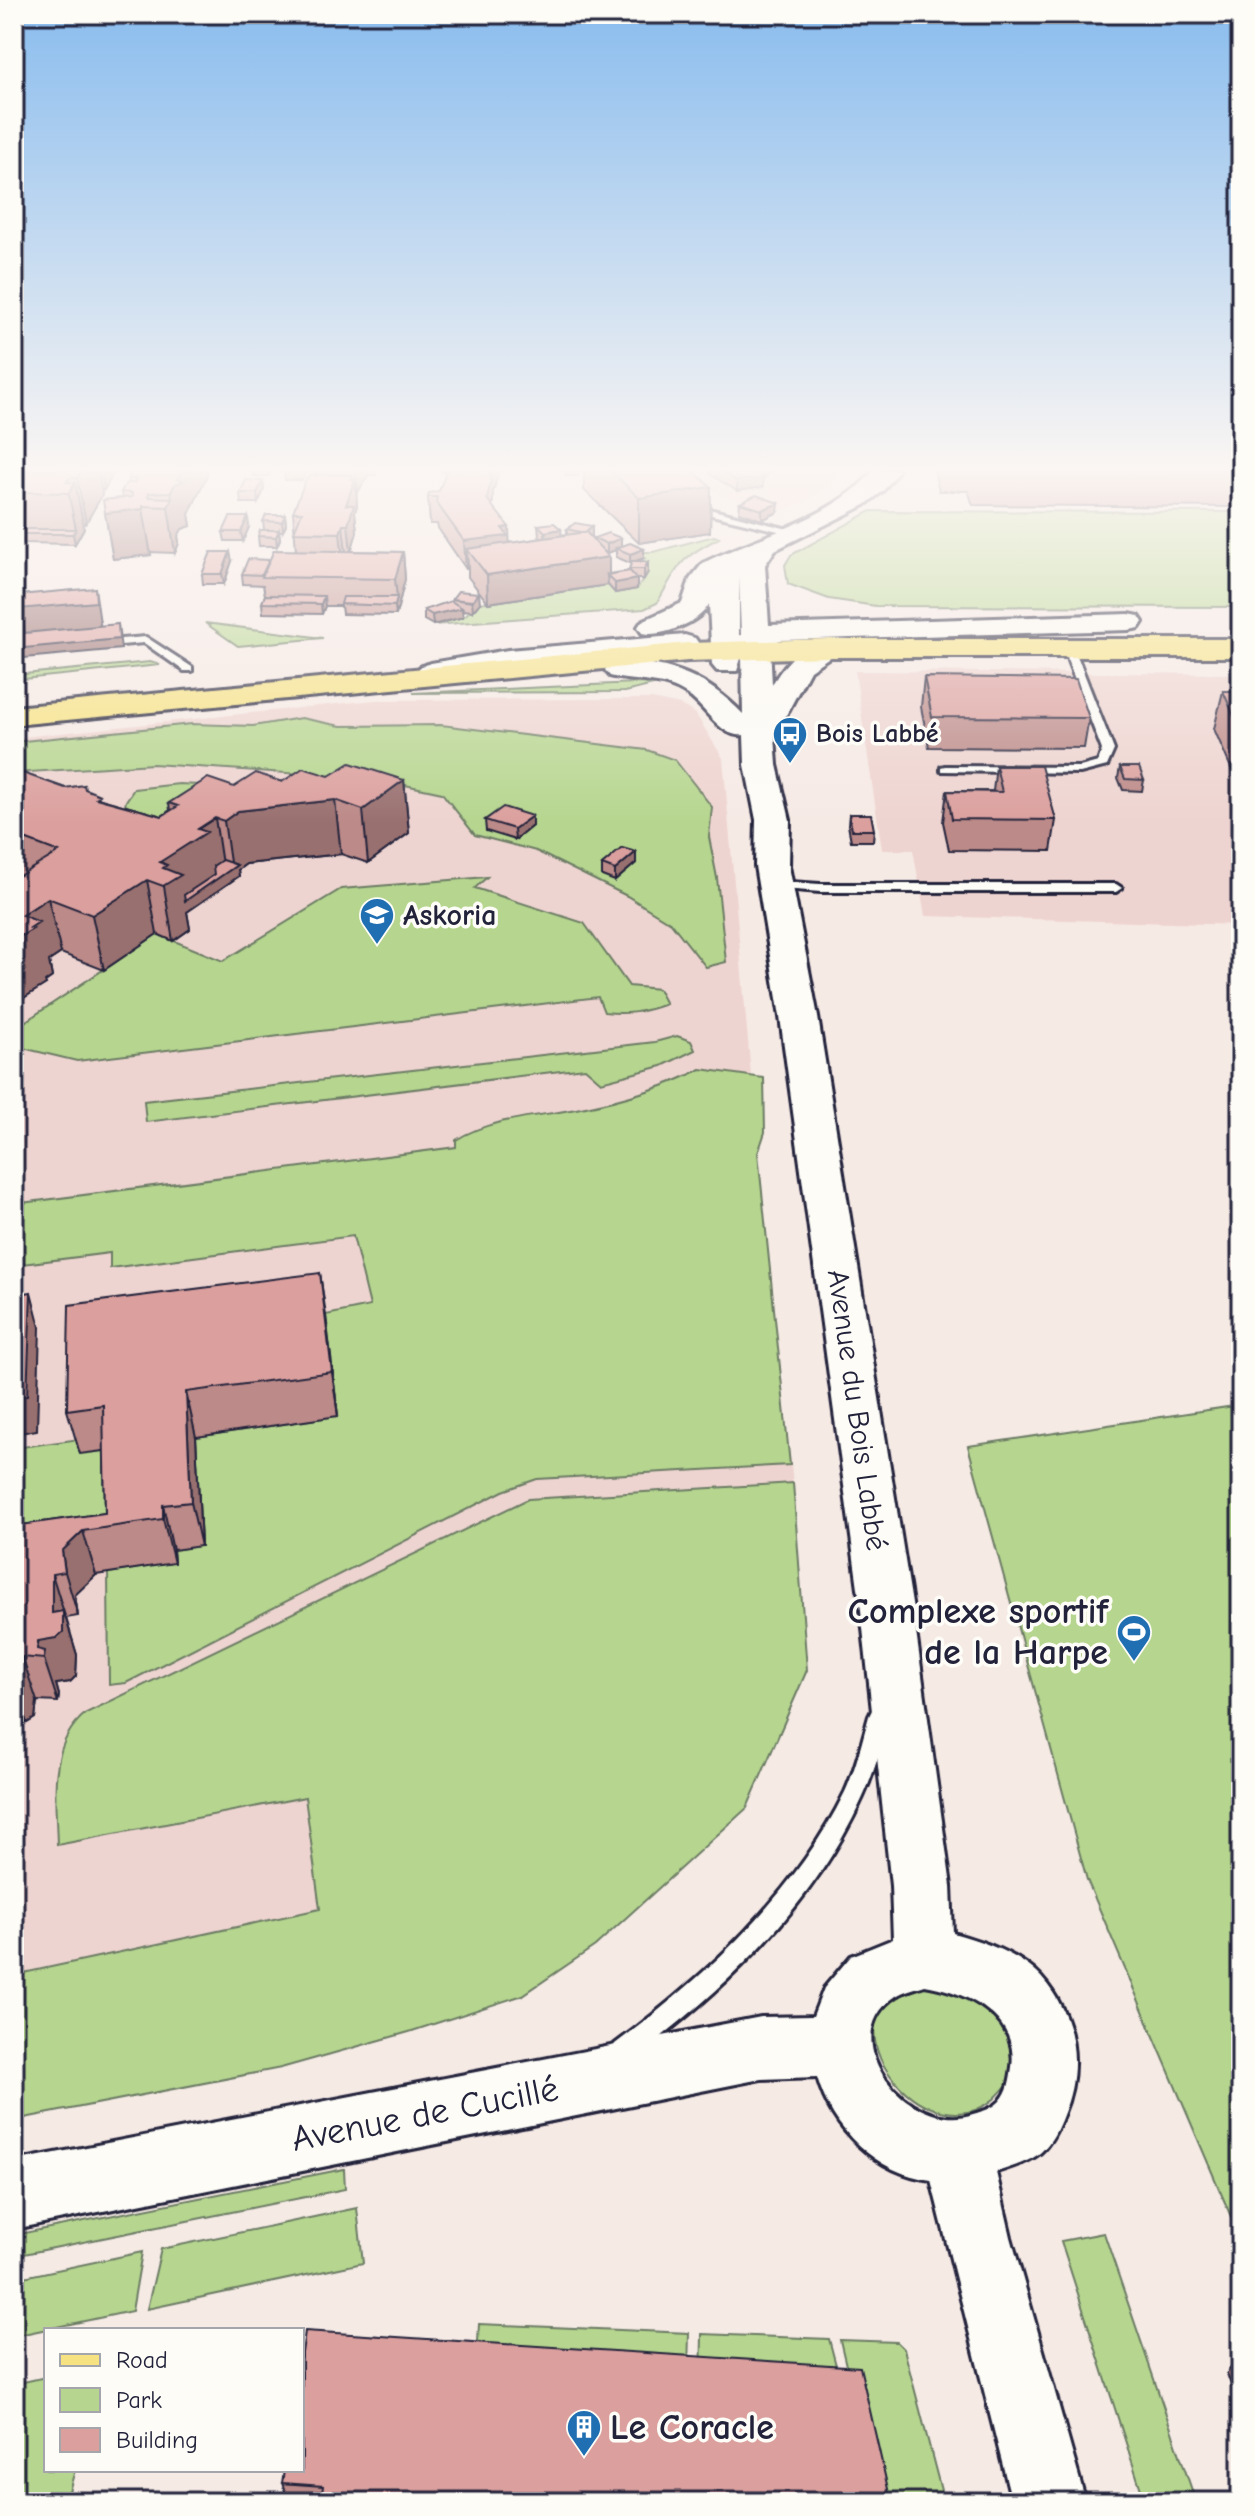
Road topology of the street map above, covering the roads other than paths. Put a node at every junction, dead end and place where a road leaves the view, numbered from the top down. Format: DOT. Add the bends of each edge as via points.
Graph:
graph roads {
  1 [pos="701,587"];
  2 [pos="732,587"];
  3 [pos="755,589"];
  4 [pos="854,621"];
  5 [pos="1129,622"];
  6 [pos="1241,622"];
  7 [pos="652,627"];
  8 [pos="740,638"];
  9 [pos="121,642"];
  10 [pos="425,646"];
  11 [pos="829,648"];
  12 [pos="1069,648"];
  13 [pos="1241,648"];
  14 [pos="220,666"];
  15 [pos="188,669"];
  16 [pos="141,674"];
  17 [pos="405,677"];
  18 [pos="14,716"];
  19 [pos="750,730"];
  20 [pos="945,769"];
  21 [pos="774,875"];
  22 [pos="1116,888"];
  23 [pos="894,1664"];
  24 [pos="924,1956"];
  25 [pos="838,2046"];
  26 [pos="577,2084"];
  27 [pos="959,2153"];
  28 [pos="14,2195"];
  29 [pos="1049,2502"];
  1 -- 7 [label="street" via="694,608"];
  2 -- 8 [label="street"];
  3 -- 4 [label="street" via="788,605"];
  3 -- 8 [label="street"];
  4 -- 5 [label="main road"];
  4 -- 8 [label="main road"];
  5 -- 6 [label="main road"];
  5 -- 8 [label="street" via="777,632"];
  7 -- 8 [label="main road"];
  7 -- 10 [label="main road"];
  8 -- 11 [label="main road"];
  8 -- 17 [label="main road"];
  8 -- 19 [label="street, Avenue du Bois Labbé"];
  9 -- 15 [label="lane" via="146,640"];
  11 -- 12 [label="main road"];
  11 -- 19 [label="street" via="798,665"];
  12 -- 13 [label="main road"];
  12 -- 20 [label="lane" via="1108,750 1103,764 1080,770"];
  14 -- 15 [label="main road"];
  15 -- 16 [label="main road"];
  17 -- 18 [label="main road"];
  17 -- 19 [label="street" via="660,671 692,682"];
  19 -- 21 [label="street, Avenue du Bois Labbé" via="764,853"];
  21 -- 22 [label="lane" via="820,888"];
  21 -- 23 [label="street, Avenue du Bois Labbé" via="802,1032"];
  23 -- 24 [label="street, Avenue du Bois Labbé" via="921,1886"];
  23 -- 26 [label="lane" via="854,1795 785,1905 652,2032"];
  24 -- 25 [label="street" via="896,1961 872,1974 854,1993 842,2018"];
  24 -- 27 [label="street" via="955,1958 994,1976 1032,2015 1043,2045 1045,2076 1027,2118 991,2146"];
  25 -- 26 [label="street, Avenue de Cucillé" via="761,2048"];
  25 -- 27 [label="street" via="858,2103 880,2126 918,2147"];
  26 -- 28 [label="street, Avenue de Cucillé"];
  27 -- 29 [label="street"];
}
